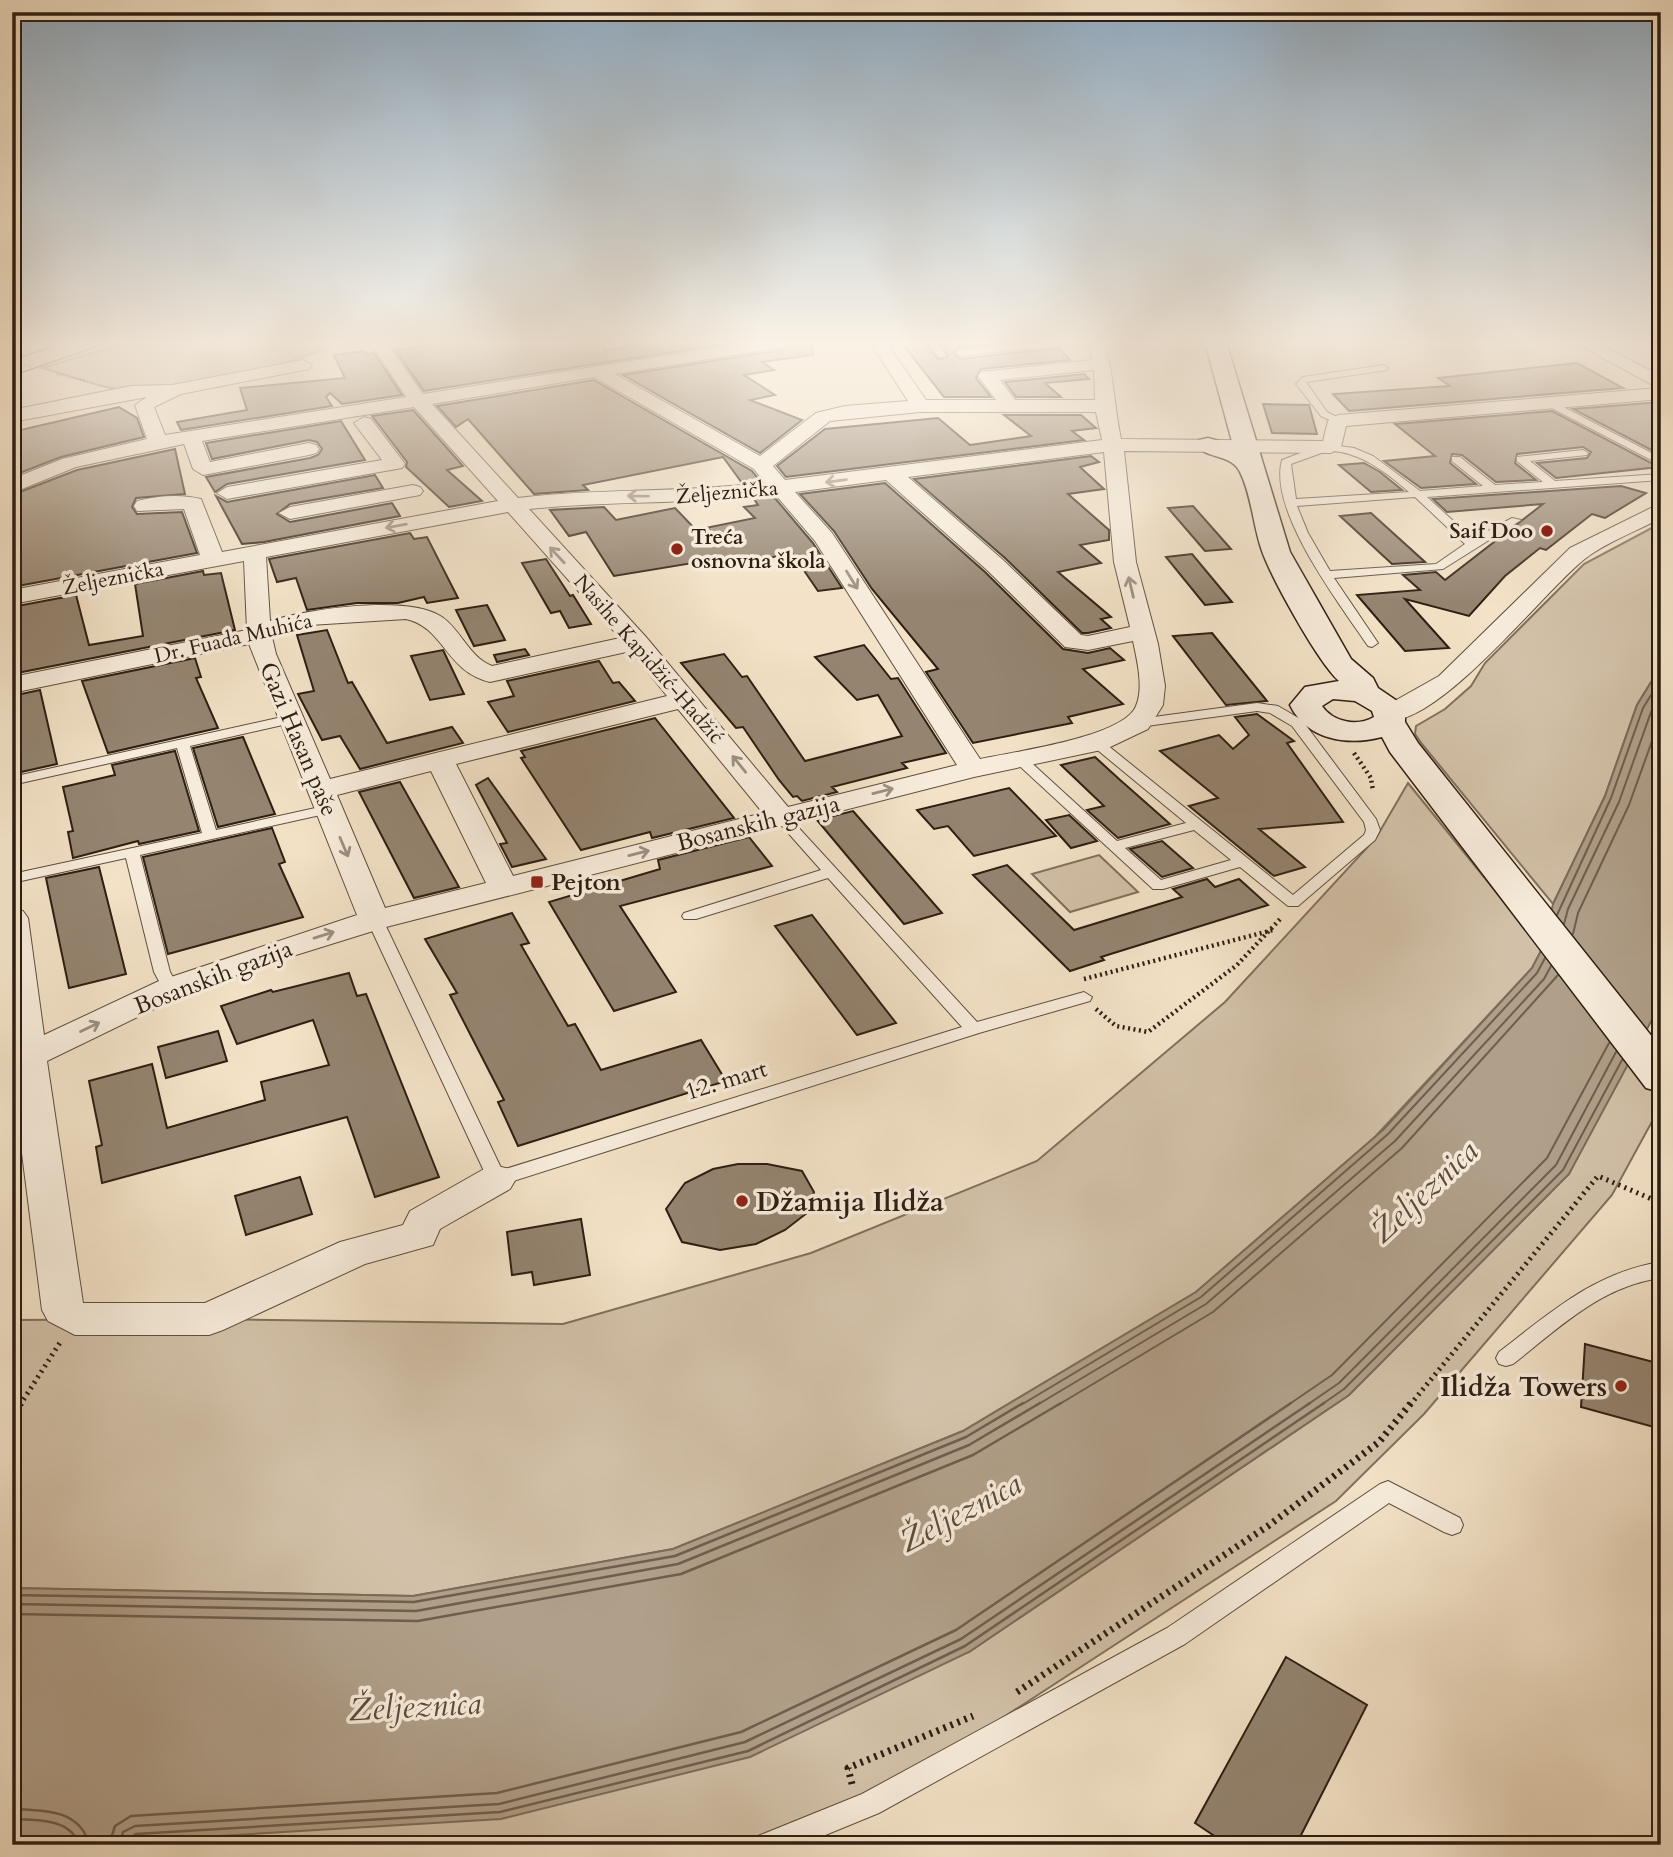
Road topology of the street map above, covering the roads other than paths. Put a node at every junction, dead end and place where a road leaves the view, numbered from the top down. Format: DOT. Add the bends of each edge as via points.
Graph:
graph roads {
  1 [pos="152,429"];
  2 [pos="243,429"];
  3 [pos="296,429"];
  4 [pos="368,429"];
  5 [pos="443,429"];
  6 [pos="697,429"];
  7 [pos="808,429"];
  8 [pos="1109,429"];
  9 [pos="1240,429"];
  10 [pos="1336,429"];
  11 [pos="1597,429"];
  12 [pos="191,437"];
  13 [pos="158,442"];
  14 [pos="1113,445"];
  15 [pos="1208,445"];
  16 [pos="1331,447"];
  17 [pos="309,449"];
  18 [pos="1583,453"];
  19 [pos="1246,455"];
  20 [pos="1457,459"];
  21 [pos="1661,463"];
  22 [pos="395,464"];
  23 [pos="761,465"];
  24 [pos="892,474"];
  25 [pos="327,476"];
  26 [pos="1661,477"];
  27 [pos="1551,483"];
  28 [pos="277,485"];
  29 [pos="12,487"];
  30 [pos="779,488"];
  31 [pos="1492,488"];
  32 [pos="414,491"];
  33 [pos="227,493"];
  34 [pos="1418,495"];
  35 [pos="1290,503"];
  36 [pos="511,505"];
  37 [pos="145,506"];
  38 [pos="1661,509"];
  39 [pos="290,513"];
  40 [pos="433,520"];
  41 [pos="1516,520"];
  42 [pos="306,542"];
  43 [pos="1472,544"];
  44 [pos="254,551"];
  45 [pos="214,559"];
  46 [pos="1329,575"];
  47 [pos="12,597"];
  48 [pos="1142,632"];
  49 [pos="258,635"];
  50 [pos="638,642"];
  51 [pos="1372,643"];
  52 [pos="1339,664"];
  53 [pos="12,685"];
  54 [pos="1317,694"];
  55 [pos="685,699"];
  56 [pos="290,719"];
  57 [pos="1386,720"];
  58 [pos="1139,723"];
  59 [pos="182,741"];
  60 [pos="1096,743"];
  61 [pos="1019,759"];
  62 [pos="440,760"];
  63 [pos="972,769"];
  64 [pos="12,781"];
  65 [pos="325,799"];
  66 [pos="781,817"];
  67 [pos="1197,825"];
  68 [pos="210,835"];
  69 [pos="1115,846"];
  70 [pos="132,854"];
  71 [pos="1242,862"];
  72 [pos="831,873"];
  73 [pos="12,879"];
  74 [pos="503,887"];
  75 [pos="690,916"];
  76 [pos="12,918"];
  77 [pos="375,920"];
  78 [pos="171,988"];
  79 [pos="1084,997"];
  80 [pos="973,1029"];
  81 [pos="20,1060"];
  82 [pos="1661,1078"];
  83 [pos="497,1179"];
  84 [pos="1661,1270"];
  85 [pos="1506,1359"];
  86 [pos="1452,1525"];
  87 [pos="767,1845"];
  1 -- 13 [label="street"];
  2 -- 12 [label="street"];
  3 -- 17 [label="street"];
  4 -- 22 [label="street"];
  5 -- 36 [label="street, Nasihe Kapidžić-Hadžić"];
  6 -- 23 [label="street"];
  7 -- 23 [label="street"];
  8 -- 14 [label="street"];
  9 -- 19 [label="main road"];
  10 -- 16 [label="street"];
  11 -- 21 [label="lane"];
  12 -- 13 [label="street"];
  12 -- 17 [label="street" via="203,470"];
  13 -- 29 [label="street" via="69,463"];
  14 -- 15 [label="street, Željeznička"];
  14 -- 24 [label="street, Željeznička"];
  48 -- 14 [label="street, one-way" via="1125,562"];
  15 -- 19 [label="main road"];
  16 -- 19 [label="street"];
  16 -- 34 [label="lane" via="1368,456"];
  16 -- 35 [label="lane" via="1286,462"];
  17 -- 25 [label="street"];
  18 -- 27 [label="lane" via="1521,459"];
  19 -- 52 [label="main road" via="1276,552"];
  20 -- 31 [label="lane"];
  22 -- 25 [label="street"];
  22 -- 32 [label="street"];
  23 -- 30 [label="street"];
  24 -- 30 [label="street, Željeznička, one-way"];
  24 -- 48 [label="street" via="1073,642"];
  25 -- 28 [label="street"];
  26 -- 27 [label="lane"];
  27 -- 31 [label="lane"];
  28 -- 33 [label="street"];
  28 -- 39 [label="street"];
  30 -- 36 [label="street, Željeznička, one-way" via="685,497 580,497"];
  30 -- 63 [label="street, one-way" via="824,538"];
  31 -- 34 [label="lane"];
  32 -- 39 [label="street"];
  32 -- 40 [label="street"];
  34 -- 35 [label="lane"];
  34 -- 43 [label="lane"];
  35 -- 46 [label="lane"];
  36 -- 40 [label="street, Željeznička"];
  50 -- 36 [label="street, Nasihe Kapidžić-Hadžić, one-way"];
  37 -- 45 [label="street" via="173,501 193,504"];
  38 -- 57 [label="street" via="1578,552 1448,681"];
  39 -- 42 [label="street"];
  40 -- 42 [label="street, Željeznička, one-way"];
  41 -- 43 [label="lane"];
  42 -- 44 [label="street, Željeznička"];
  43 -- 46 [label="lane" via="1439,567"];
  44 -- 45 [label="street, Željeznička"];
  44 -- 49 [label="street, Gazi Hasan paše"];
  45 -- 47 [label="street, Željeznička"];
  46 -- 51 [label="lane"];
  48 -- 58 [label="street" via="1152,686 1150,705"];
  49 -- 50 [label="street, Dr. Fuada Muhića" via="294,621 422,614 442,629 471,666 490,674"];
  49 -- 53 [label="street, Dr. Fuada Muhića"];
  49 -- 56 [label="street, Gazi Hasan paše"];
  50 -- 55 [label="street, Nasihe Kapidžić-Hadžić"];
  52 -- 54 [label="main road" via="1329,687"];
  52 -- 57 [label="main road" via="1362,685"];
  54 -- 57 [label="main road" via="1343,690"];
  54 -- 57 [label="main road" via="1306,705 1325,725 1376,734"];
  55 -- 62 [label="street"];
  66 -- 55 [label="street, Nasihe Kapidžić-Hadžić, one-way"];
  56 -- 59 [label="lane"];
  56 -- 65 [label="street, Gazi Hasan paše"];
  57 -- 82 [label="main road"];
  58 -- 60 [label="street, Bosanskih gazija"];
  58 -- 71 [label="lane" via="1257,707 1273,709 1297,723 1373,830 1366,842 1293,902"];
  59 -- 64 [label="lane"];
  59 -- 68 [label="lane"];
  60 -- 61 [label="street, Bosanskih gazija"];
  60 -- 67 [label="lane"];
  61 -- 63 [label="street, Bosanskih gazija"];
  61 -- 69 [label="lane"];
  62 -- 65 [label="street"];
  62 -- 74 [label="street"];
  66 -- 63 [label="street, Bosanskih gazija, one-way"];
  65 -- 68 [label="lane"];
  65 -- 77 [label="street, Gazi Hasan paše, one-way"];
  66 -- 72 [label="lane"];
  74 -- 66 [label="street, Bosanskih gazija, one-way"];
  67 -- 69 [label="lane"];
  67 -- 71 [label="lane"];
  68 -- 70 [label="lane"];
  69 -- 71 [label="lane" via="1158,886"];
  70 -- 73 [label="lane"];
  70 -- 78 [label="lane" via="162,971"];
  72 -- 75 [label="lane"];
  72 -- 80 [label="lane"];
  74 -- 77 [label="street, Bosanskih gazija"];
  76 -- 81 [label="street"];
  78 -- 77 [label="street, Bosanskih gazija, one-way"];
  77 -- 83 [label="lane"];
  81 -- 78 [label="street, Bosanskih gazija, one-way"];
  79 -- 80 [label="lane, 12. mart"];
  80 -- 83 [label="lane, 12. mart"];
  81 -- 83 [label="street" via="62,1310 75,1320 209,1319 354,1252 419,1235 424,1221"];
  84 -- 85 [label="lane" via="1607,1283"];
  86 -- 87 [label="lane" via="1388,1491 1176,1636 870,1804"];
}
